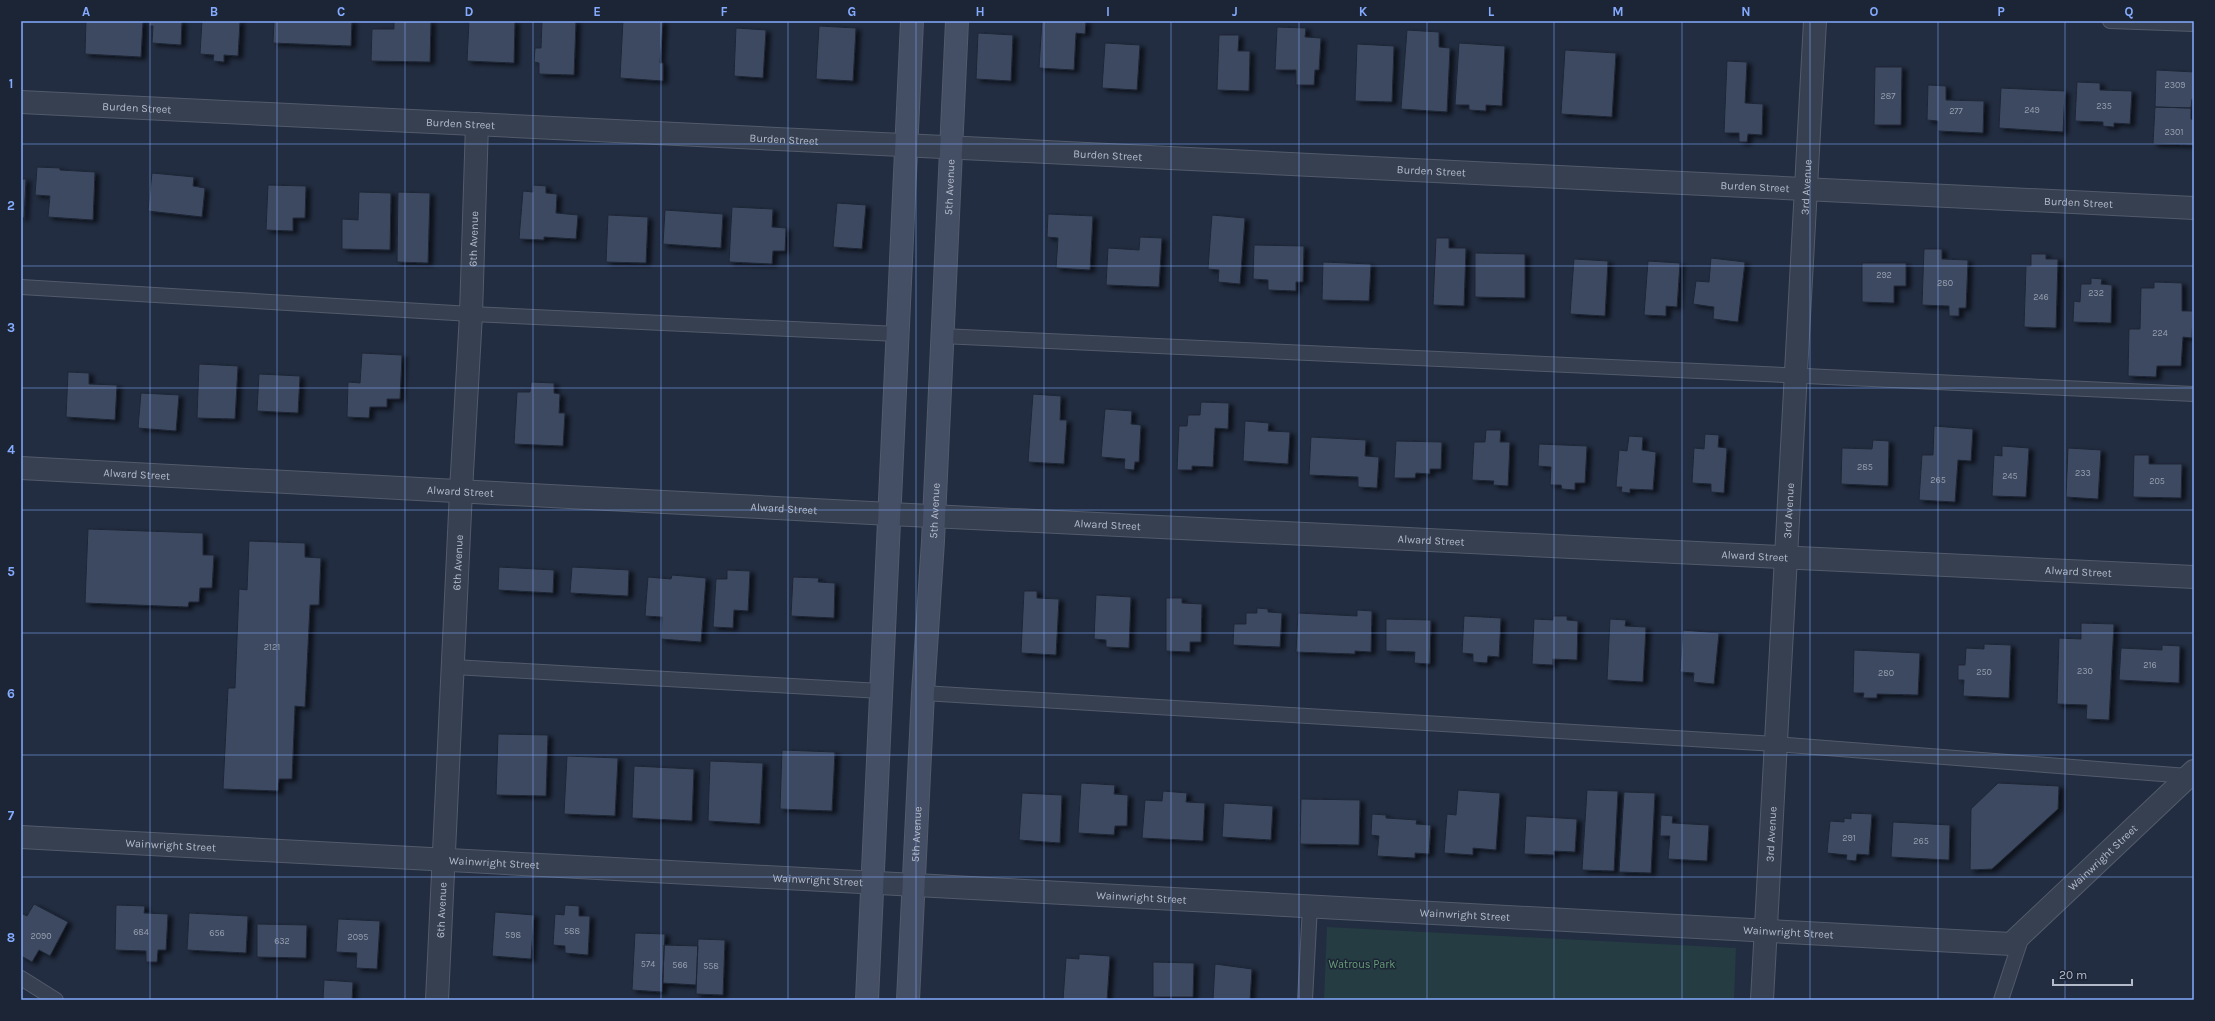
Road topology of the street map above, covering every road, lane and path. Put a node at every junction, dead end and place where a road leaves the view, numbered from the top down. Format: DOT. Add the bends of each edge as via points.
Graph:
graph roads {
  1 [pos="912,21"];
  2 [pos="958,21"];
  3 [pos="1815,21"];
  4 [pos="2110,21"];
  5 [pos="2194,24"];
  6 [pos="21,102"];
  7 [pos="477,124"];
  8 [pos="906,145"];
  9 [pos="951,148"];
  10 [pos="1805,188"];
  11 [pos="2194,208"];
  12 [pos="21,287"];
  13 [pos="471,314"];
  14 [pos="898,334"];
  15 [pos="941,336"];
  16 [pos="1795,376"];
  17 [pos="2194,394"];
  18 [pos="21,468"];
  19 [pos="461,491"];
  20 [pos="890,514"];
  21 [pos="934,516"];
  22 [pos="1785,557"];
  23 [pos="2194,578"];
  24 [pos="454,667"];
  25 [pos="881,691"];
  26 [pos="923,693"];
  27 [pos="1776,744"];
  28 [pos="2191,774"];
  29 [pos="21,837"];
  30 [pos="445,859"];
  31 [pos="873,882"];
  32 [pos="914,884"];
  33 [pos="1310,906"];
  34 [pos="1766,931"];
  35 [pos="2023,933"];
  36 [pos="21,978"];
  37 [pos="56,1000"];
  38 [pos="437,1000"];
  39 [pos="867,1000"];
  40 [pos="908,1000"];
  41 [pos="1305,1000"];
  42 [pos="1762,1000"];
  43 [pos="2001,1000"];
  1 -- 8 [label="main road"];
  2 -- 9 [label="main road, 5th Avenue"];
  3 -- 10 [label="street, 3rd Avenue"];
  4 -- 5 [label="lane"];
  6 -- 7 [label="street, Burden Street"];
  7 -- 8 [label="street, Burden Street"];
  7 -- 13 [label="street, 6th Avenue"];
  8 -- 9 [label="street, Burden Street"];
  8 -- 14 [label="main road"];
  9 -- 10 [label="street, Burden Street"];
  9 -- 15 [label="main road, 5th Avenue"];
  10 -- 11 [label="street, Burden Street"];
  10 -- 16 [label="street, 3rd Avenue"];
  12 -- 13 [label="lane"];
  13 -- 14 [label="lane"];
  13 -- 19 [label="street, 6th Avenue"];
  14 -- 20 [label="main road"];
  15 -- 16 [label="lane"];
  15 -- 21 [label="main road, 5th Avenue"];
  16 -- 17 [label="lane"];
  16 -- 22 [label="street, 3rd Avenue"];
  18 -- 19 [label="street, Alward Street"];
  19 -- 20 [label="street, Alward Street"];
  19 -- 24 [label="street, 6th Avenue"];
  20 -- 21 [label="street, Alward Street"];
  20 -- 25 [label="main road"];
  21 -- 22 [label="street, Alward Street"];
  21 -- 26 [label="main road, 5th Avenue"];
  22 -- 23 [label="street, Alward Street"];
  22 -- 27 [label="street, 3rd Avenue"];
  24 -- 25 [label="lane"];
  24 -- 30 [label="street, 6th Avenue"];
  25 -- 31 [label="main road"];
  26 -- 27 [label="lane"];
  26 -- 32 [label="main road, 5th Avenue"];
  27 -- 28 [label="lane"];
  27 -- 34 [label="street, 3rd Avenue"];
  28 -- 35 [label="street, Wainwright Street"];
  29 -- 30 [label="street, Wainwright Street"];
  30 -- 31 [label="street, Wainwright Street"];
  30 -- 38 [label="street, 6th Avenue"];
  31 -- 32 [label="street, Wainwright Street"];
  31 -- 39 [label="main road"];
  32 -- 33 [label="street, Wainwright Street"];
  32 -- 40 [label="main road, 5th Avenue"];
  33 -- 34 [label="street, Wainwright Street"];
  33 -- 41 [label="lane"];
  34 -- 35 [label="street, Wainwright Street" via="2011,944"];
  34 -- 42 [label="street, 3rd Avenue"];
  35 -- 43 [label="lane"];
  36 -- 37 [label="lane"];
}
